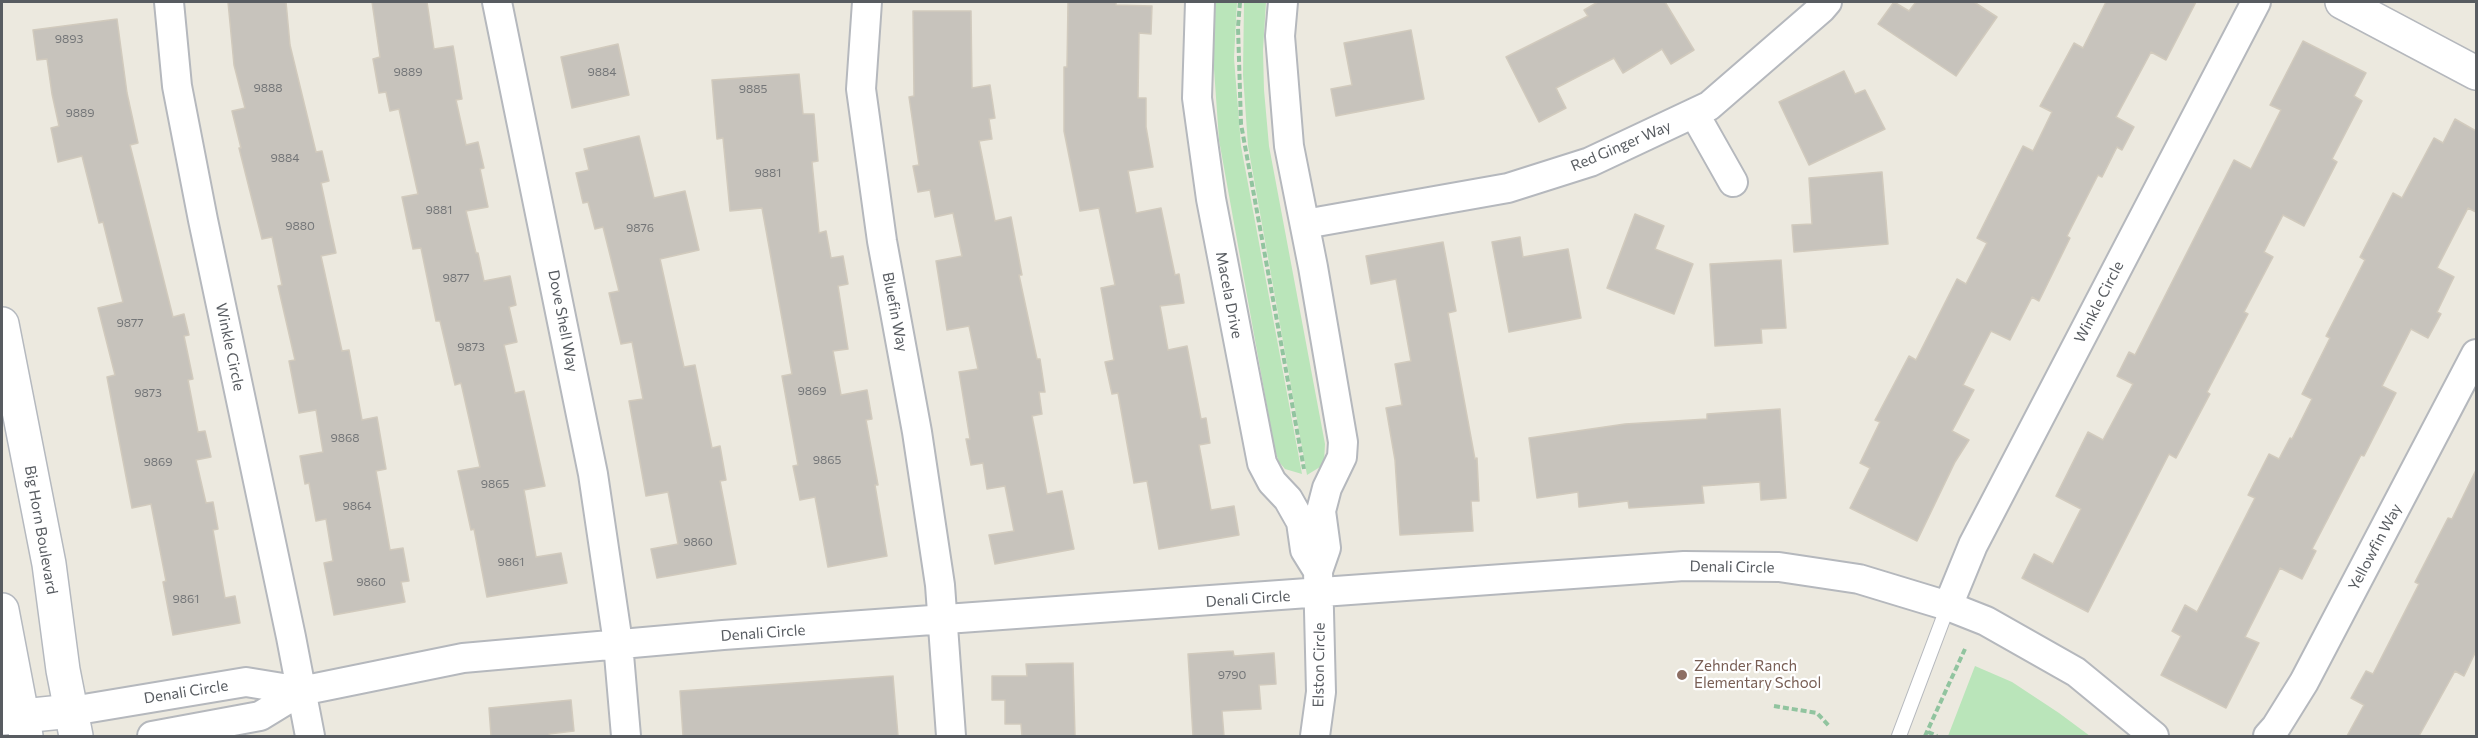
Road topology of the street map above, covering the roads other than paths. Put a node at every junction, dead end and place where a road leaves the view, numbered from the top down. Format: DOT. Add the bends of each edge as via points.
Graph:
graph roads {
  1 [pos="169,2"];
  2 [pos="497,2"];
  3 [pos="867,2"];
  4 [pos="1200,2"];
  5 [pos="1283,2"];
  6 [pos="1827,2"];
  7 [pos="2256,2"];
  8 [pos="2342,2"];
  9 [pos="2476,73"];
  10 [pos="1694,113"];
  11 [pos="1733,182"];
  12 [pos="1305,224"];
  13 [pos="2,324"];
  14 [pos="2476,354"];
  15 [pos="1318,582"];
  16 [pos="1948,606"];
  17 [pos="2,610"];
  18 [pos="943,621"];
  19 [pos="618,643"];
  20 [pos="301,691"];
  21 [pos="17,724"];
  22 [pos="74,724"];
  23 [pos="152,736"];
  24 [pos="309,736"];
  25 [pos="626,736"];
  26 [pos="951,736"];
  27 [pos="1315,736"];
  28 [pos="1899,736"];
  29 [pos="2154,736"];
  30 [pos="2268,736"];
  1 -- 20 [label="street, Winkle Circle" via="179,97"];
  2 -- 19 [label="street, Dove Shell Way" via="593,474"];
  3 -- 18 [label="street, Bluefin Way" via="861,89 882,241 917,432"];
  4 -- 15 [label="street, Macela Drive" via="1197,98 1210,199 1262,463 1301,522 1305,550"];
  5 -- 12 [label="street" via="1280,36 1288,146"];
  6 -- 10 [label="street, Red Ginger Way" via="1710,106"];
  7 -- 16 [label="street, Winkle Circle" via="1972,545"];
  8 -- 9 [label="main road"];
  10 -- 11 [label="street"];
  10 -- 12 [label="street, Red Ginger Way" via="1590,162 1508,188"];
  12 -- 15 [label="street" via="1343,442 1342,457 1321,511 1326,548"];
  13 -- 22 [label="main road, Big Horn Boulevard" via="49,564"];
  14 -- 30 [label="street, Yellowfin Way" via="2304,682"];
  15 -- 16 [label="street, Denali Circle" via="1684,566 1779,567 1858,579"];
  15 -- 18 [label="street, Denali Circle"];
  15 -- 27 [label="street, Elston Circle" via="1321,692"];
  16 -- 28 [label="lane"];
  16 -- 29 [label="street, Denali Circle" via="1986,621 2076,672"];
  17 -- 21 [label="main road"];
  18 -- 19 [label="street, Denali Circle"];
  18 -- 26 [label="street"];
  19 -- 20 [label="street, Denali Circle" via="464,658"];
  19 -- 25 [label="street, Dove Shell Way"];
  20 -- 22 [label="street, Denali Circle" via="246,682"];
  20 -- 23 [label="street, Denali Circle" via="260,716"];
  20 -- 24 [label="street, Winkle Circle"];
  21 -- 22 [label="main road"];
}
